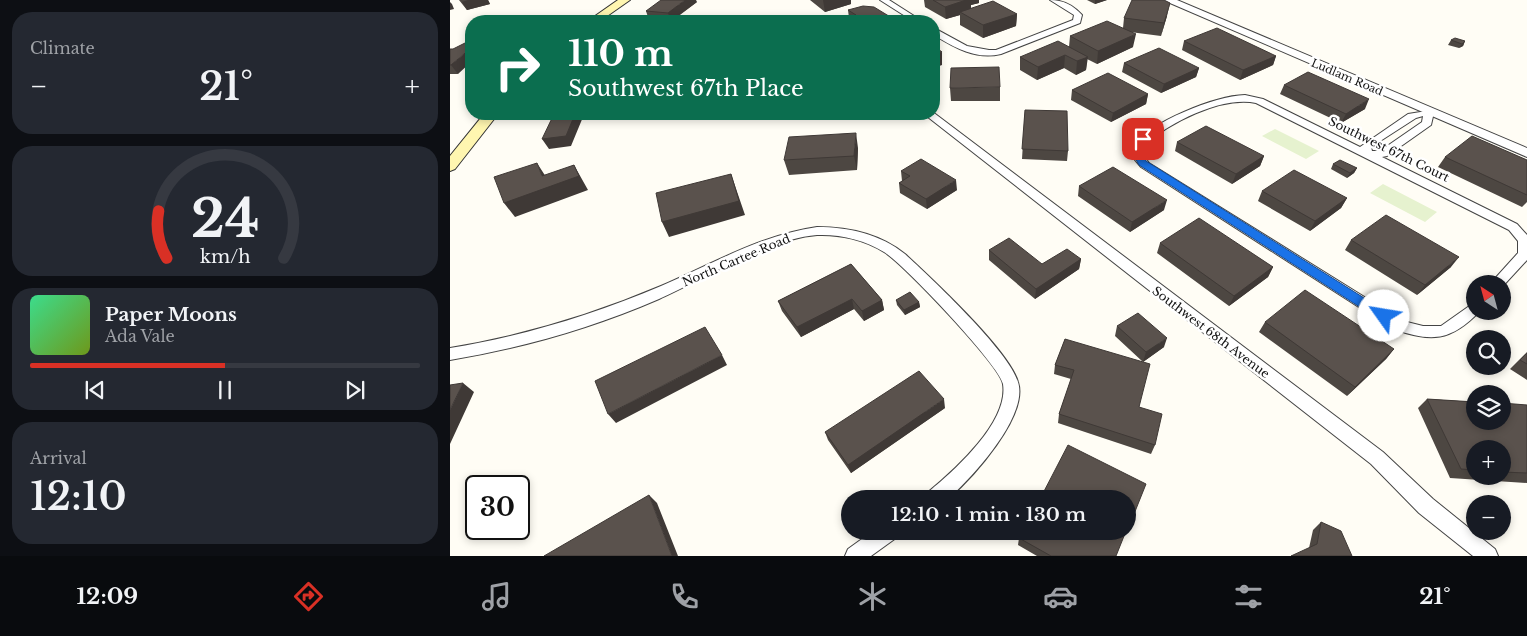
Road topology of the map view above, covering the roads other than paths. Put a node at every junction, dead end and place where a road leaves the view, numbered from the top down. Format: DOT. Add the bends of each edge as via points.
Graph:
graph roads {
  1 [pos="625,0"];
  2 [pos="884,0"];
  3 [pos="1054,0"];
  4 [pos="1168,0"];
  5 [pos="602,15"];
  6 [pos="908,15"];
  7 [pos="940,35"];
  8 [pos="1429,112"];
  9 [pos="486,120"];
  10 [pos="937,120"];
  11 [pos="1527,153"];
  12 [pos="1368,154"];
  13 [pos="450,166"];
  14 [pos="1505,275"];
  15 [pos="1466,316"];
  16 [pos="450,354"];
  17 [pos="944,490"];
  18 [pos="878,540"];
  19 [pos="856,556"];
  20 [pos="1488,556"];
  1 -- 5 [label="main road"];
  2 -- 6 [label="street"];
  3 -- 7 [label="street" via="1075,11 1078,19 1011,47 980,54 964,50"];
  4 -- 8 [label="street, Ludlam Road"];
  8 -- 11 [label="street, Ludlam Road"];
  8 -- 12 [label="street" via="1427,122 1383,154"];
  8 -- 12 [label="street" via="1412,116 1365,146"];
  9 -- 13 [label="main road"];
  10 -- 20 [label="street, Southwest 68th Avenue" via="1377,458 1426,506"];
  12 -- 14 [label="street, Southwest 67th Court" via="1513,227 1521,235 1525,254"];
  12 -- 15 [label="street, Southwest 67th Court" via="1266,104 1239,96 1220,100 1147,137 1136,150 1138,159 1145,165 1398,325 1429,332 1453,328"];
  16 -- 17 [label="street, North Cartee Road" via="576,326 787,237 817,231 845,233 873,241 897,253 1001,364 1011,384 1007,412 997,428 966,469"];
  18 -- 19 [label="street"];
}
